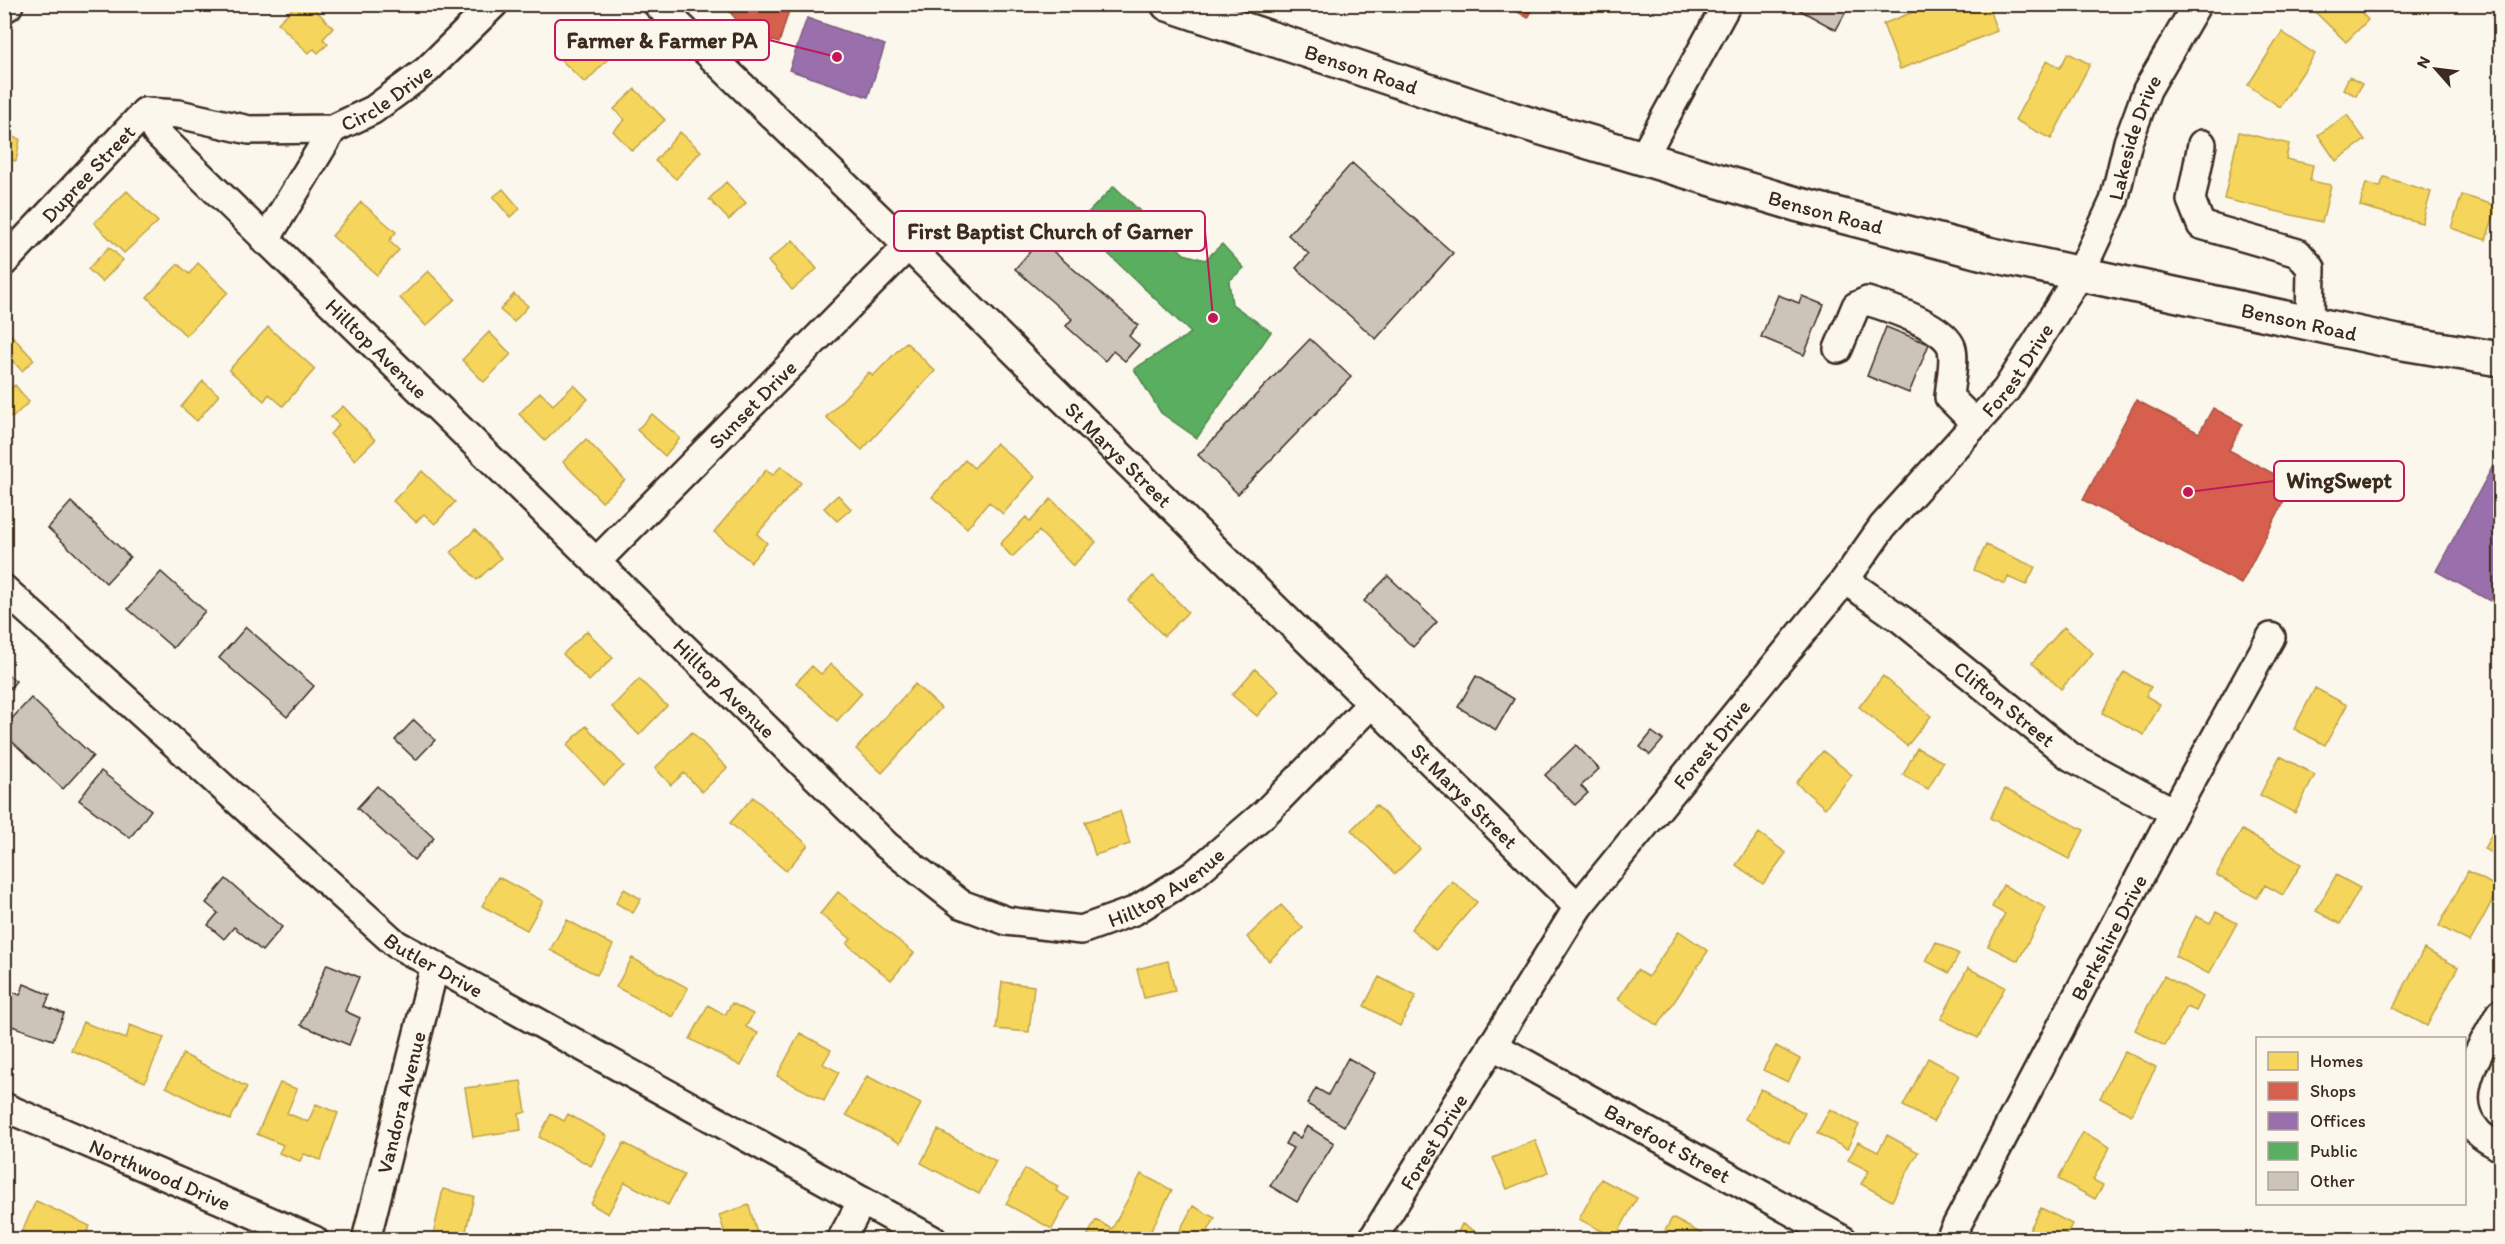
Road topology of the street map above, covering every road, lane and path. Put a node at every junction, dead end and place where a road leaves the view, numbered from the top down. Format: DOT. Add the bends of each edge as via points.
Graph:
graph roads {
  1 [pos="494,4"];
  2 [pos="657,4"];
  3 [pos="1168,4"];
  4 [pos="1727,4"];
  5 [pos="2197,4"];
  6 [pos="145,112"];
  7 [pos="333,129"];
  8 [pos="2202,144"];
  9 [pos="1644,156"];
  10 [pos="265,241"];
  11 [pos="908,246"];
  12 [pos="4,261"];
  13 [pos="2080,274"];
  14 [pos="2310,323"];
  15 [pos="1838,349"];
  16 [pos="2500,359"];
  17 [pos="1976,424"];
  18 [pos="596,562"];
  19 [pos="1845,580"];
  20 [pos="4,589"];
  21 [pos="2271,637"];
  22 [pos="1371,704"];
  23 [pos="2174,812"];
  24 [pos="1578,908"];
  25 [pos="435,965"];
  26 [pos="2500,1013"];
  27 [pos="1492,1045"];
  28 [pos="2466,1097"];
  29 [pos="4,1107"];
  30 [pos="2466,1107"];
  31 [pos="2500,1147"];
  32 [pos="862,1201"];
  33 [pos="314,1239"];
  34 [pos="366,1239"];
  35 [pos="841,1239"];
  36 [pos="933,1239"];
  37 [pos="1372,1239"];
  38 [pos="1843,1239"];
  39 [pos="1949,1239"];
  1 -- 7 [label="street, Circle Drive" via="428,70 373,110"];
  2 -- 11 [label="street, St Marys Street"];
  3 -- 9 [label="main road, Benson Road" via="1512,119"];
  4 -- 9 [label="street"];
  5 -- 13 [label="street, Lakeside Drive" via="2148,90 2128,142 2114,201"];
  6 -- 7 [label="street, Circle Drive" via="179,114 249,130"];
  6 -- 10 [label="street, Hilltop Avenue" via="156,132"];
  6 -- 12 [label="street, Dupree Street"];
  7 -- 10 [label="street"];
  8 -- 14 [label="street" via="2191,200 2201,225 2298,253 2311,268"];
  9 -- 13 [label="main road, Benson Road" via="1796,204"];
  10 -- 18 [label="street, Hilltop Avenue"];
  11 -- 18 [label="street, Sunset Drive"];
  11 -- 22 [label="street, St Marys Street"];
  13 -- 14 [label="main road, Benson Road"];
  13 -- 17 [label="street, Forest Drive" via="2006,390"];
  14 -- 16 [label="main road, Benson Road"];
  15 -- 17 [label="street" via="1856,306 1867,301 1899,311 1945,336 1952,349 1949,397"];
  17 -- 19 [label="street, Forest Drive" via="1883,526"];
  18 -- 22 [label="street, Hilltop Avenue" via="886,845 961,904 1007,921 1081,930 1134,911 1193,876 1266,812"];
  19 -- 23 [label="street, Clifton Street" via="1902,620 2071,757"];
  19 -- 24 [label="street, Forest Drive"];
  20 -- 25 [label="street, Butler Drive" via="370,923 396,944"];
  21 -- 23 [label="street, Berkshire Drive"];
  22 -- 24 [label="street, St Marys Street"];
  23 -- 39 [label="street, Berkshire Drive"];
  24 -- 27 [label="street, Forest Drive"];
  25 -- 32 [label="street, Butler Drive"];
  25 -- 34 [label="street, Vandora Avenue"];
  26 -- 28 [label="street" via="2469,1072"];
  27 -- 37 [label="street, Forest Drive"];
  27 -- 38 [label="street, Barefoot Street"];
  29 -- 33 [label="street, Northwood Drive"];
  30 -- 31 [label="street" via="2477,1131"];
  32 -- 35 [label="street"];
  32 -- 36 [label="street, Butler Drive"];
}
